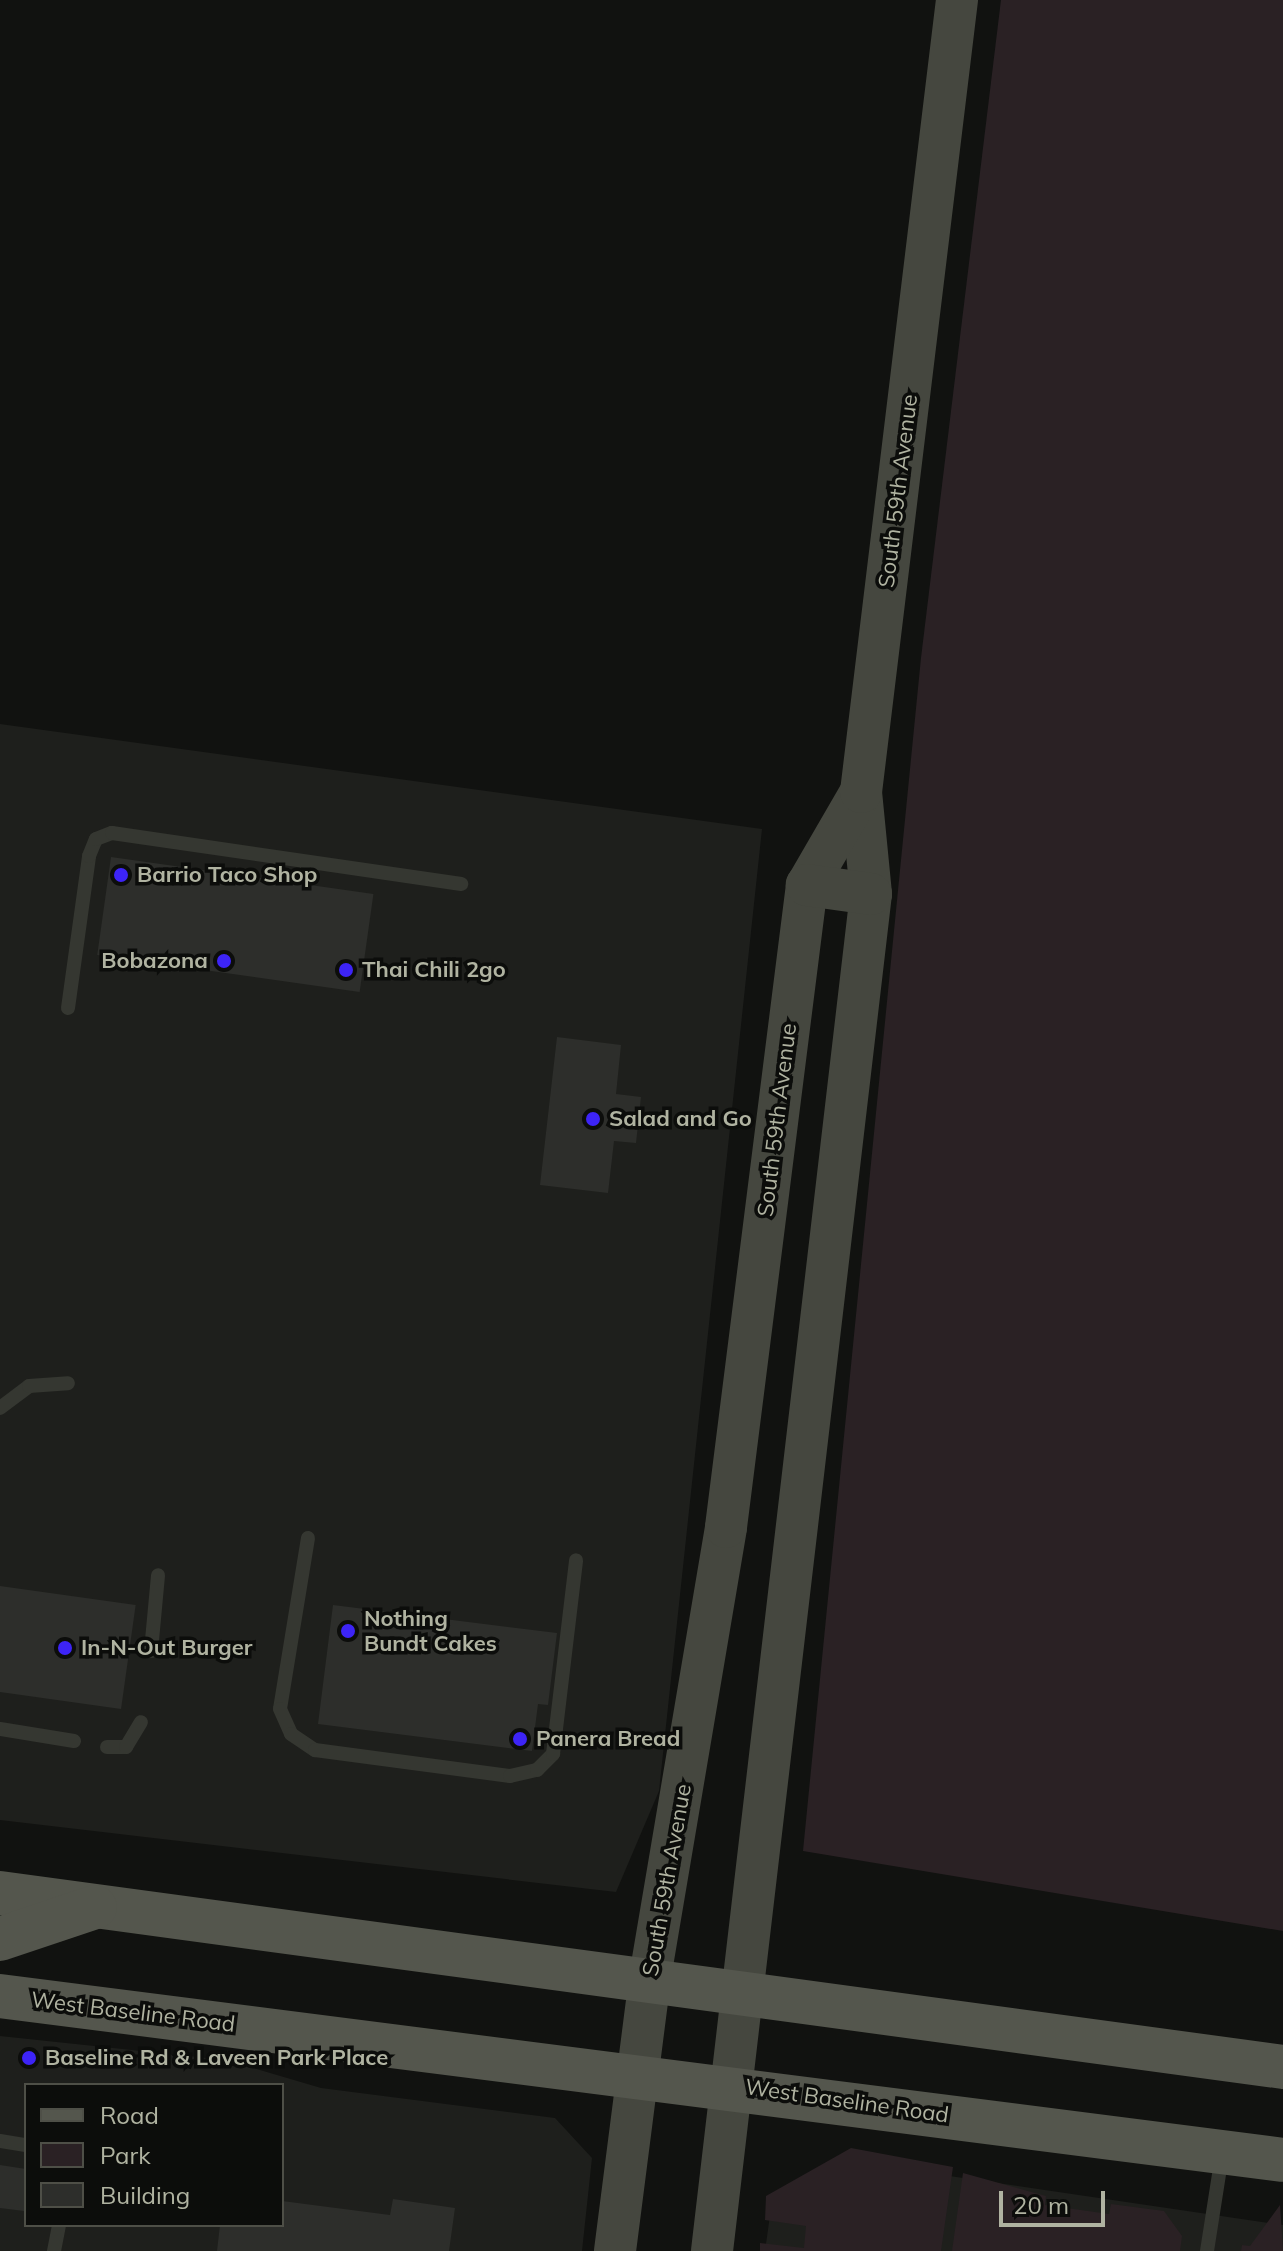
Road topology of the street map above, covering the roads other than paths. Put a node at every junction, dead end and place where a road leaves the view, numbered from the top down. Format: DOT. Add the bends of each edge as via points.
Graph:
graph roads {
  1 [pos="957,0"];
  2 [pos="861,792"];
  3 [pos="461,884"];
  4 [pos="807,885"];
  5 [pos="871,894"];
  6 [pos="68,1008"];
  7 [pos="68,1383"];
  8 [pos="0,1408"];
  9 [pos="308,1538"];
  10 [pos="576,1560"];
  11 [pos="158,1575"];
  12 [pos="151,1651"];
  13 [pos="141,1722"];
  14 [pos="0,1729"];
  15 [pos="74,1741"];
  16 [pos="107,1747"];
  17 [pos="0,1893"];
  18 [pos="101,1905"];
  19 [pos="0,1939"];
  20 [pos="650,1977"];
  21 [pos="743,1989"];
  22 [pos="0,1996"];
  23 [pos="1283,2067"];
  24 [pos="638,2073"];
  25 [pos="732,2085"];
  26 [pos="0,2141"];
  27 [pos="24,2145"];
  28 [pos="1222,2151"];
  29 [pos="1283,2160"];
  30 [pos="59,2227"];
  31 [pos="714,2231"];
  32 [pos="54,2251"];
  33 [pos="615,2251"];
  34 [pos="1207,2251"];
  1 -- 2 [label="main road, South 59th Avenue"];
  2 -- 4 [label="main road, South 59th Avenue"];
  2 -- 5 [label="main road"];
  3 -- 6 [label="lane" via="112,833 96,839 89,856"];
  4 -- 5 [label="main road"];
  4 -- 20 [label="main road, South 59th Avenue" via="726,1527"];
  5 -- 21 [label="main road"];
  7 -- 8 [label="lane" via="29,1386"];
  9 -- 10 [label="lane" via="280,1709 291,1734 315,1750 510,1776 537,1770 553,1754"];
  11 -- 12 [label="lane"];
  13 -- 16 [label="lane" via="126,1747"];
  14 -- 15 [label="lane"];
  17 -- 18 [label="main road"];
  18 -- 19 [label="main road"];
  18 -- 20 [label="main road"];
  20 -- 21 [label="main road"];
  20 -- 24 [label="main road, South 59th Avenue"];
  21 -- 23 [label="main road"];
  21 -- 25 [label="main road"];
  22 -- 24 [label="main road, West Baseline Road"];
  24 -- 25 [label="main road, West Baseline Road"];
  24 -- 33 [label="main road, South 59th Avenue"];
  25 -- 28 [label="main road, West Baseline Road"];
  25 -- 31 [label="main road"];
  26 -- 27 [label="lane"];
  28 -- 29 [label="main road, West Baseline Road"];
  28 -- 34 [label="lane"];
  30 -- 32 [label="lane"];
}
